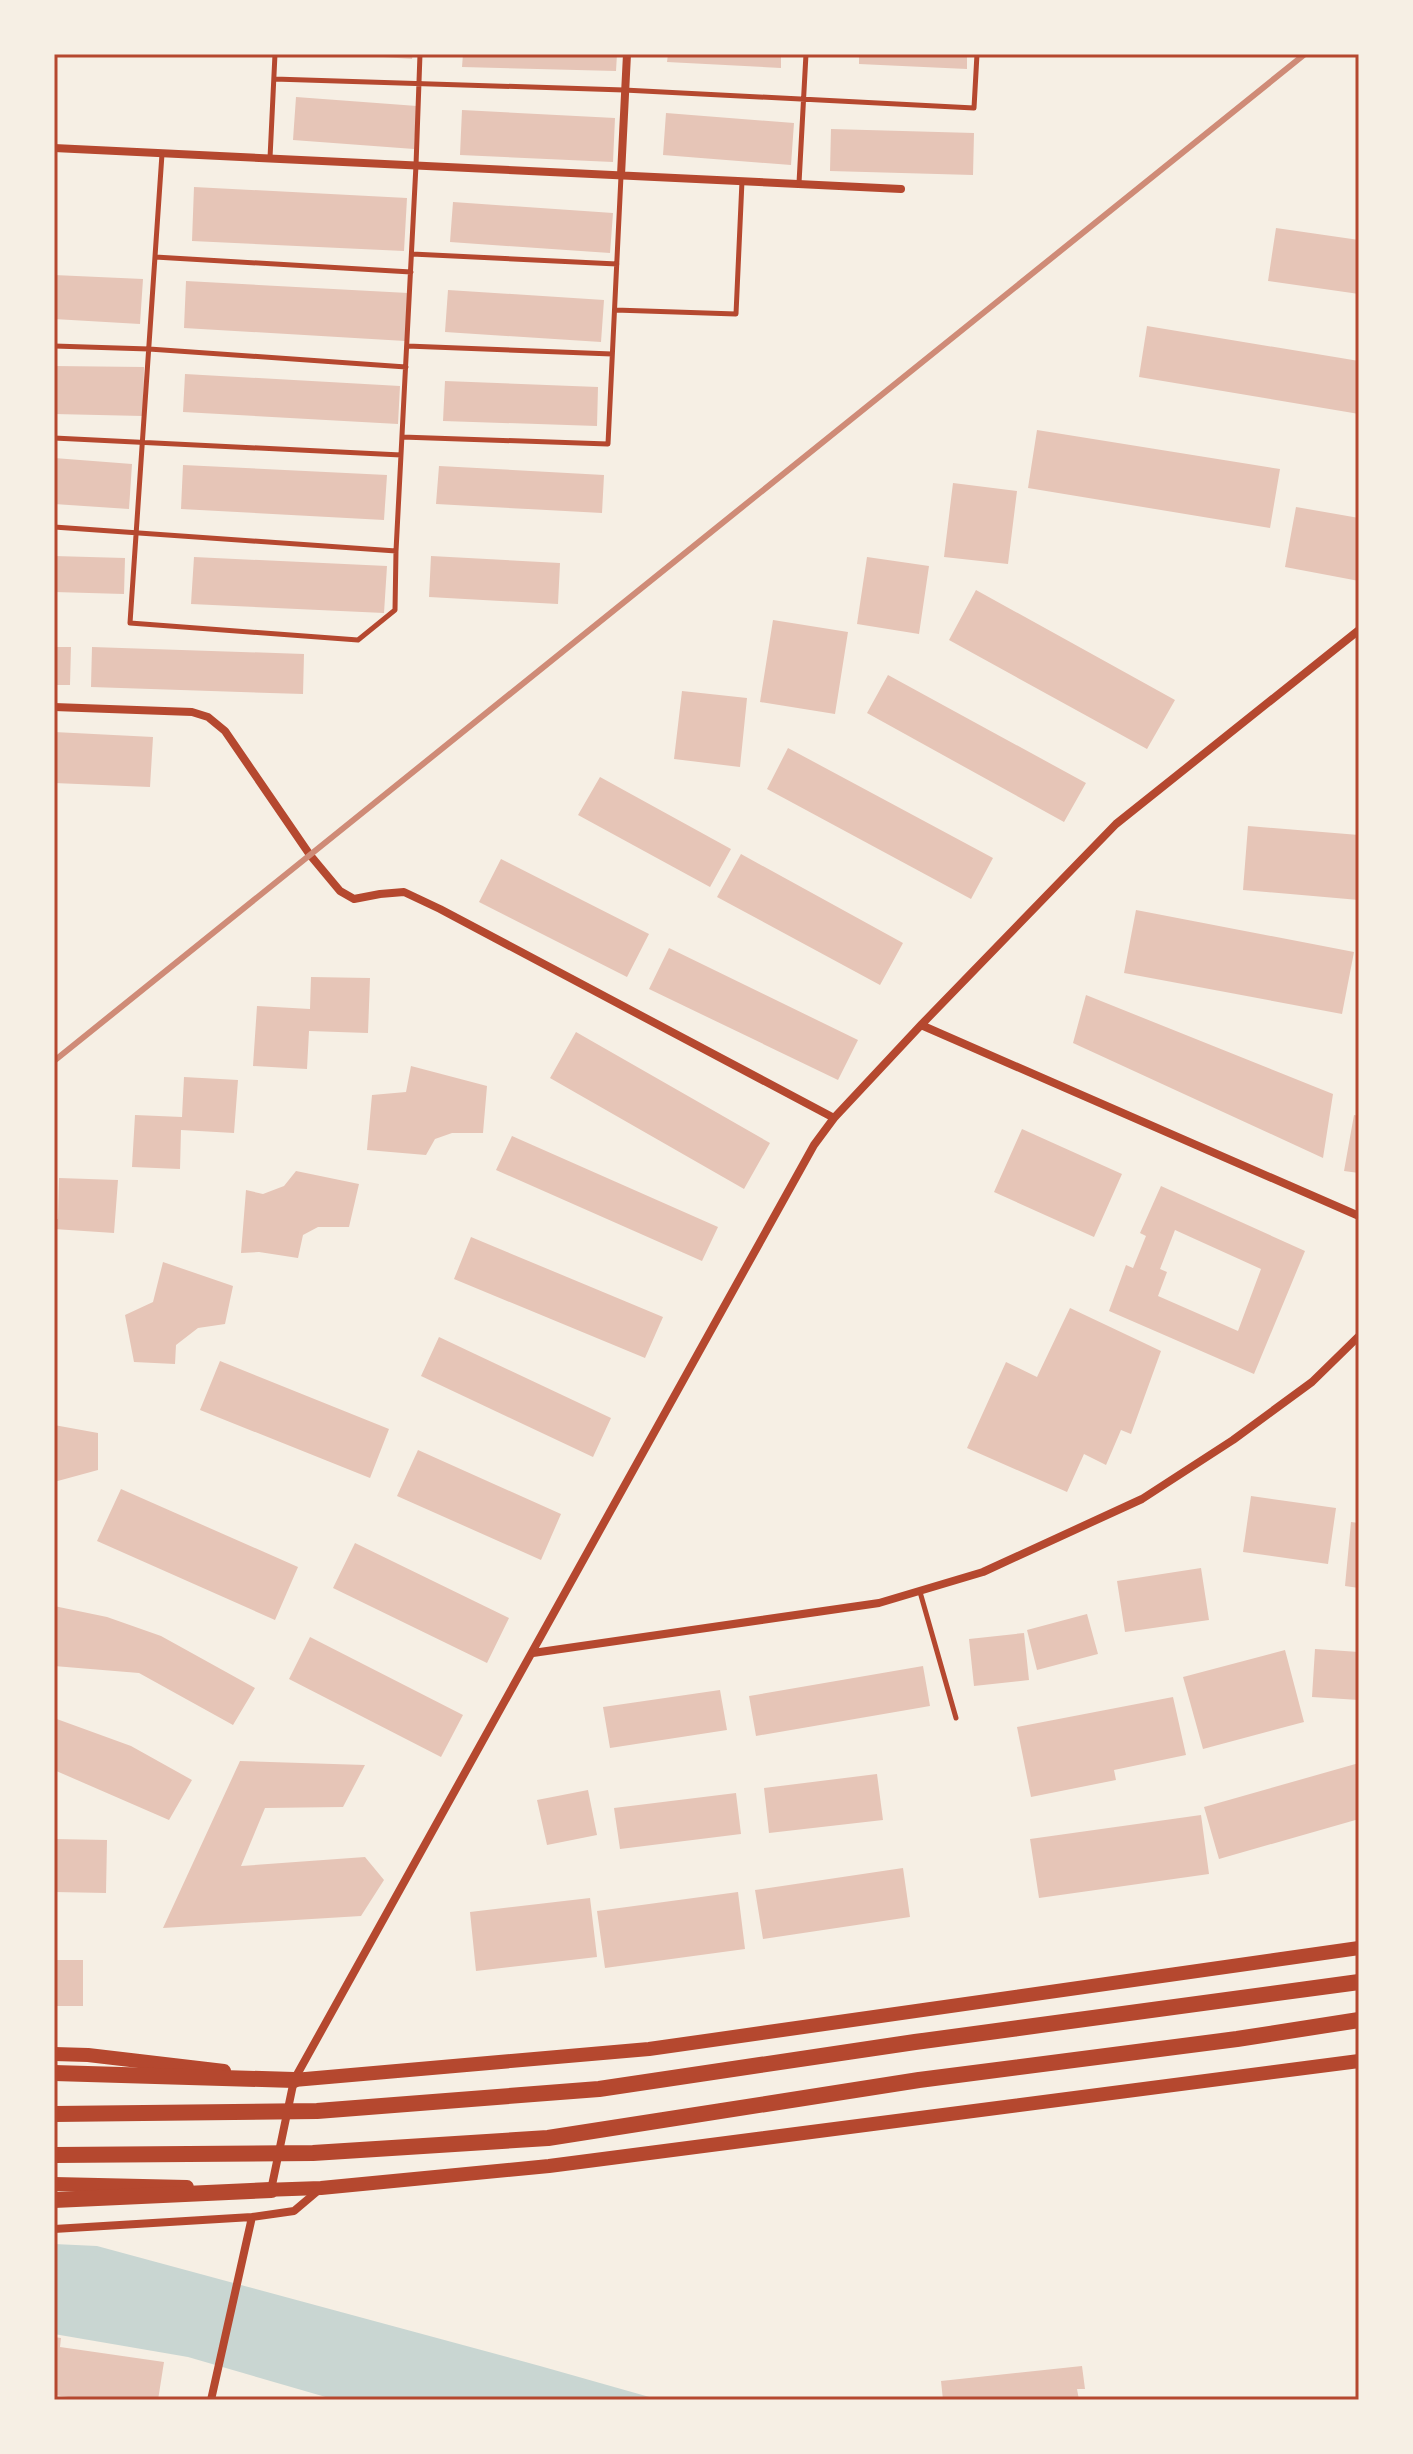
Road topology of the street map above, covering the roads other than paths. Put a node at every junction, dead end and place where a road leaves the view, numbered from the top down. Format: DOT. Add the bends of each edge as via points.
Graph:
graph roads {
  1 [pos="275,54"];
  2 [pos="420,54"];
  3 [pos="627,54"];
  4 [pos="806,54"];
  5 [pos="977,54"];
  6 [pos="274,79"];
  7 [pos="419,85"];
  8 [pos="624,90"];
  9 [pos="803,99"];
  10 [pos="54,148"];
  11 [pos="162,153"];
  12 [pos="270,158"];
  13 [pos="416,165"];
  14 [pos="621,175"];
  15 [pos="742,181"];
  16 [pos="799,183"];
  17 [pos="901,189"];
  18 [pos="412,254"];
  19 [pos="155,257"];
  20 [pos="617,264"];
  21 [pos="411,272"];
  22 [pos="615,310"];
  23 [pos="54,346"];
  24 [pos="407,346"];
  25 [pos="149,349"];
  26 [pos="612,354"];
  27 [pos="406,367"];
  28 [pos="402,437"];
  29 [pos="54,438"];
  30 [pos="143,442"];
  31 [pos="401,455"];
  32 [pos="54,527"];
  33 [pos="137,533"];
  34 [pos="396,551"];
  35 [pos="1359,630"];
  36 [pos="54,707"];
  37 [pos="921,1025"];
  38 [pos="834,1118"];
  39 [pos="1359,1216"];
  40 [pos="1359,1336"];
  41 [pos="919,1591"];
  42 [pos="533,1653"];
  43 [pos="956,1718"];
  44 [pos="1359,1948"];
  45 [pos="1359,1982"];
  46 [pos="1359,2020"];
  47 [pos="54,2054"];
  48 [pos="1359,2061"];
  49 [pos="54,2073"];
  50 [pos="294,2080"];
  51 [pos="54,2114"];
  52 [pos="54,2155"];
  53 [pos="54,2184"];
  54 [pos="321,2188"];
  55 [pos="271,2190"];
  56 [pos="54,2200"];
  57 [pos="252,2217"];
  58 [pos="54,2229"];
  59 [pos="211,2400"];
  1 -- 6 [label="lane"];
  2 -- 7 [label="lane"];
  3 -- 8 [label="street"];
  4 -- 9 [label="lane"];
  5 -- 9 [label="lane" via="974,108"];
  6 -- 7 [label="lane"];
  6 -- 12 [label="lane"];
  7 -- 8 [label="lane"];
  7 -- 13 [label="lane"];
  8 -- 9 [label="lane"];
  8 -- 14 [label="street"];
  9 -- 16 [label="lane"];
  10 -- 11 [label="street"];
  11 -- 12 [label="street"];
  11 -- 19 [label="lane"];
  12 -- 13 [label="street"];
  13 -- 14 [label="street"];
  13 -- 18 [label="lane"];
  14 -- 15 [label="street"];
  14 -- 20 [label="lane"];
  15 -- 16 [label="street"];
  15 -- 22 [label="lane" via="736,314"];
  16 -- 17 [label="street"];
  18 -- 20 [label="lane"];
  18 -- 21 [label="lane"];
  19 -- 21 [label="lane"];
  19 -- 25 [label="lane"];
  20 -- 22 [label="lane"];
  21 -- 24 [label="lane"];
  22 -- 26 [label="lane"];
  23 -- 25 [label="lane"];
  24 -- 26 [label="lane"];
  24 -- 27 [label="lane"];
  25 -- 27 [label="lane"];
  25 -- 30 [label="lane"];
  26 -- 28 [label="lane" via="608,444"];
  27 -- 28 [label="lane"];
  28 -- 31 [label="lane"];
  29 -- 30 [label="lane"];
  30 -- 31 [label="lane"];
  30 -- 33 [label="lane"];
  31 -- 34 [label="lane"];
  32 -- 33 [label="lane"];
  33 -- 34 [label="lane"];
  33 -- 34 [label="lane" via="130,623 343,639 358,640 395,610"];
  35 -- 37 [label="street" via="1116,824"];
  36 -- 38 [label="street" via="208,717 225,731 340,891 354,899 404,892"];
  37 -- 38 [label="street"];
  37 -- 39 [label="street"];
  38 -- 42 [label="street" via="814,1145"];
  40 -- 41 [label="street" via="1312,1382 1142,1499 983,1572"];
  41 -- 42 [label="street" via="879,1603"];
  41 -- 43 [label="lane"];
  42 -- 50 [label="street"];
  44 -- 50 [label="main road" via="649,2049"];
  45 -- 51 [label="highway" via="599,2089 317,2111"];
  46 -- 52 [label="highway" via="548,2138 313,2153"];
  47 -- 50 [label="main road"];
  48 -- 54 [label="main road" via="549,2166"];
  49 -- 50 [label="highway"];
  50 -- 55 [label="street"];
  53 -- 55 [label="main road"];
  54 -- 55 [label="main road"];
  54 -- 57 [label="street" via="294,2211"];
  55 -- 56 [label="highway"];
  57 -- 58 [label="street"];
  57 -- 59 [label="street"];
}
